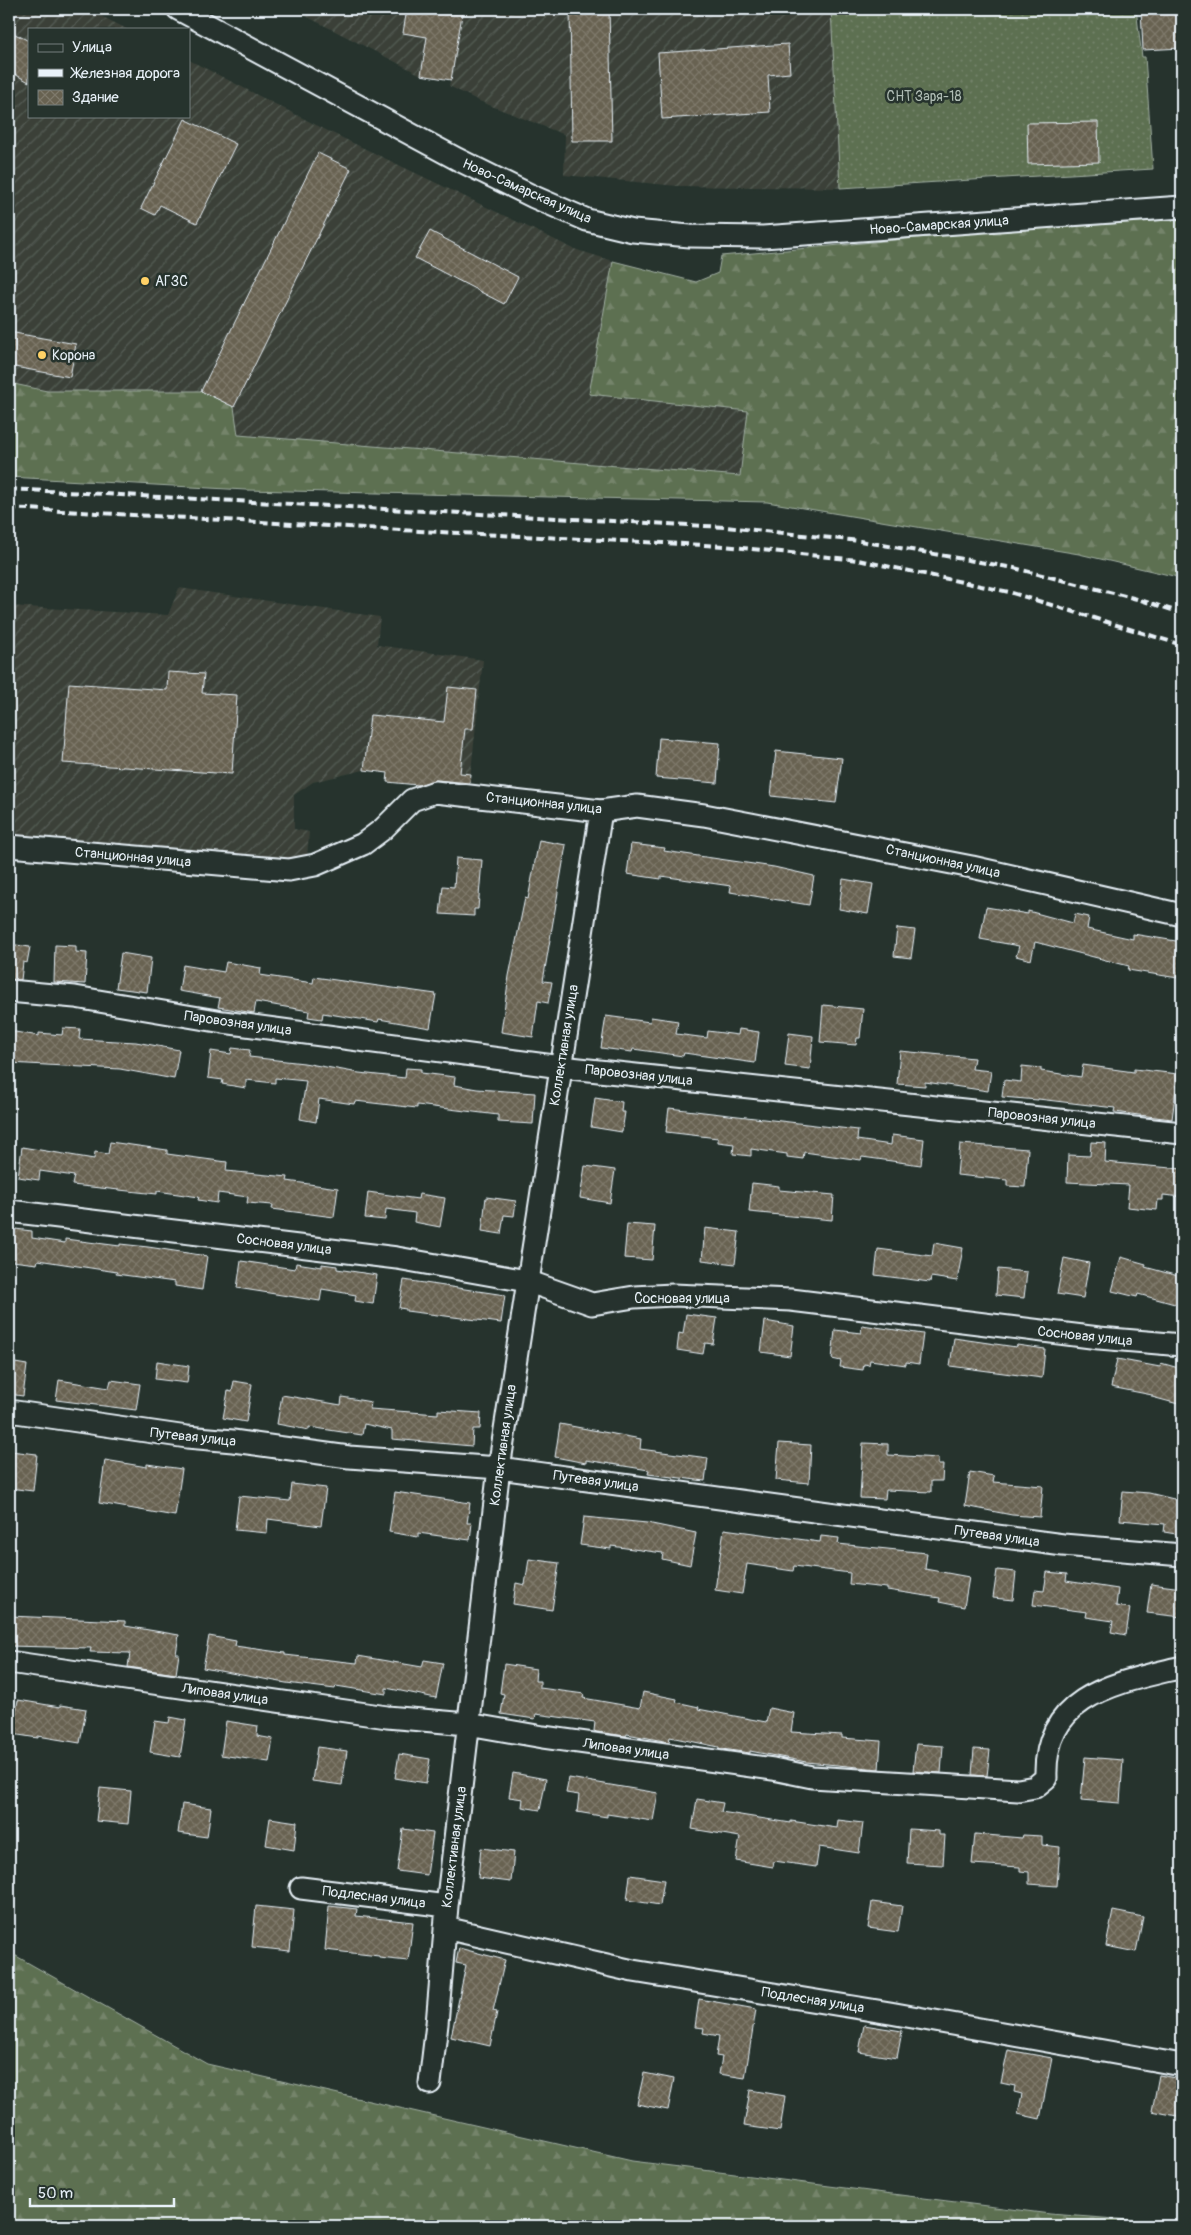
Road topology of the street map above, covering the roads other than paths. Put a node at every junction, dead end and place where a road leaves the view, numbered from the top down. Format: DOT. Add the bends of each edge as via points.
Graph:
graph roads {
  1 [pos="178,9"];
  2 [pos="1182,207"];
  3 [pos="601,811"];
  4 [pos="9,846"];
  5 [pos="1182,915"];
  6 [pos="9,990"];
  7 [pos="561,1067"];
  8 [pos="1182,1133"];
  9 [pos="9,1211"];
  10 [pos="527,1282"];
  11 [pos="1182,1345"];
  12 [pos="9,1411"];
  13 [pos="499,1468"];
  14 [pos="1182,1555"];
  15 [pos="9,1662"];
  16 [pos="1182,1667"];
  17 [pos="468,1724"];
  18 [pos="301,1888"];
  19 [pos="447,1906"];
  20 [pos="445,1928"];
  21 [pos="1182,2064"];
  22 [pos="430,2083"];
  1 -- 2 [label="street, Ново-Самарская улица" via="534,198 587,220 633,231 763,238"];
  3 -- 4 [label="street, Станционная улица" via="435,792 412,800 383,829 362,844 315,865 288,870"];
  3 -- 5 [label="street, Станционная улица" via="637,806 704,815 972,867"];
  3 -- 7 [label="street, Коллективная улица"];
  6 -- 7 [label="street, Паровозная улица"];
  7 -- 8 [label="street, Паровозная улица"];
  7 -- 10 [label="street, Коллективная улица"];
  9 -- 10 [label="street, Сосновая улица" via="397,1258"];
  10 -- 11 [label="street, Сосновая улица" via="592,1304 673,1295 790,1300 1099,1338"];
  10 -- 13 [label="street, Коллективная улица"];
  12 -- 13 [label="street, Путевая улица" via="350,1457"];
  13 -- 14 [label="street, Путевая улица" via="1063,1545"];
  13 -- 17 [label="street, Коллективная улица"];
  15 -- 17 [label="street, Липовая улица" via="387,1717"];
  16 -- 17 [label="street, Липовая улица" via="1108,1688 1078,1703 1058,1725 1049,1741 1046,1778 1035,1787 1018,1790 812,1777"];
  17 -- 19 [label="street, Коллективная улица"];
  18 -- 19 [label="street, Подлесная улица"];
  19 -- 20 [label="street, Коллективная улица"];
  20 -- 21 [label="street, Подлесная улица" via="633,1971"];
  20 -- 22 [label="street, Коллективная улица"];
}
